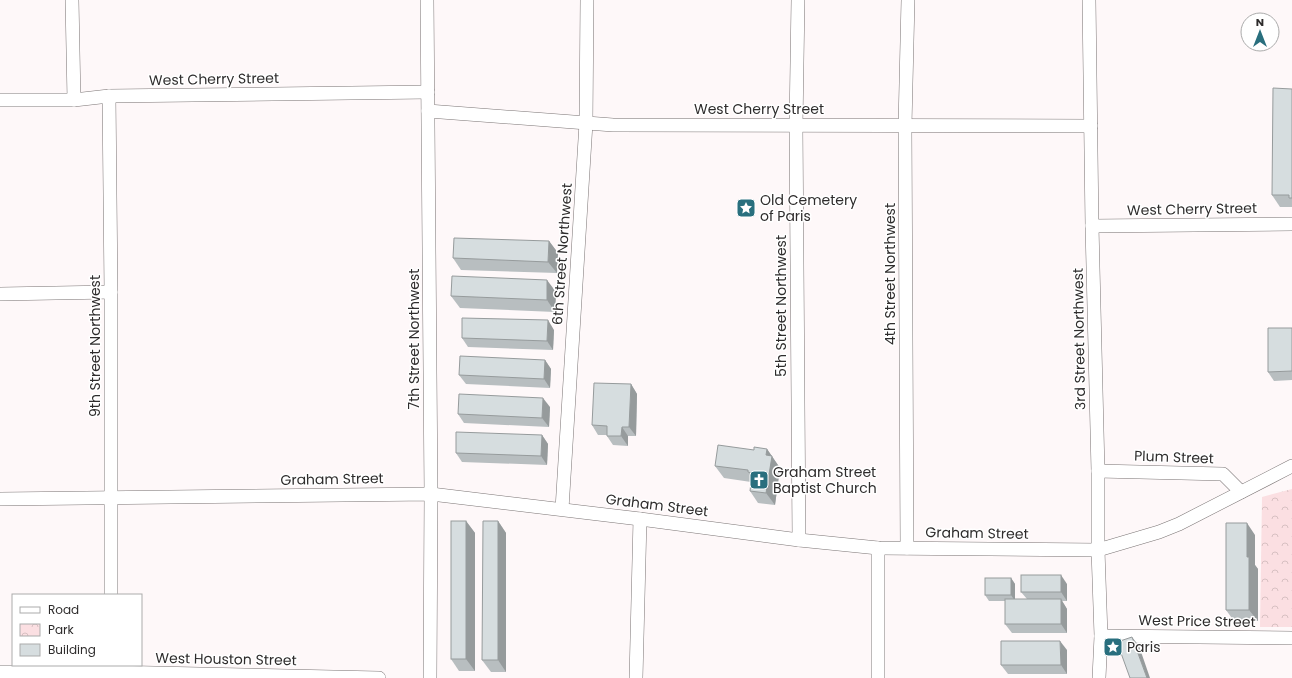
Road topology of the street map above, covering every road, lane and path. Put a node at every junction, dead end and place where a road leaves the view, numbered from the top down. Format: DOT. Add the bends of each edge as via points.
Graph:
graph roads {
  1 [pos="72,0"];
  2 [pos="427,0"];
  3 [pos="587,0"];
  4 [pos="798,0"];
  5 [pos="908,0"];
  6 [pos="1089,0"];
  7 [pos="428,92"];
  8 [pos="109,96"];
  9 [pos="0,100"];
  10 [pos="74,100"];
  11 [pos="428,111"];
  12 [pos="586,123"];
  13 [pos="905,125"];
  14 [pos="796,126"];
  15 [pos="1091,126"];
  16 [pos="1292,224"];
  17 [pos="1092,226"];
  18 [pos="111,292"];
  19 [pos="0,294"];
  20 [pos="1292,466"];
  21 [pos="1098,471"];
  22 [pos="1241,492"];
  23 [pos="431,494"];
  24 [pos="111,498"];
  25 [pos="0,499"];
  26 [pos="562,509"];
  27 [pos="640,519"];
  28 [pos="799,540"];
  29 [pos="878,548"];
  30 [pos="908,548"];
  31 [pos="1098,550"];
  32 [pos="111,594"];
  33 [pos="1101,636"];
  34 [pos="1292,638"];
  35 [pos="0,672"];
  36 [pos="110,672"];
  37 [pos="379,678"];
  38 [pos="430,678"];
  39 [pos="636,678"];
  40 [pos="878,678"];
  41 [pos="1099,678"];
  1 -- 10 [label="street"];
  2 -- 7 [label="street, 7th Street Northwest"];
  3 -- 12 [label="street, 6th Street Northwest"];
  4 -- 14 [label="street, 5th Street Northwest"];
  5 -- 13 [label="street, 4th Street Northwest"];
  6 -- 15 [label="street, 3rd Street Northwest"];
  7 -- 8 [label="street, West Cherry Street"];
  7 -- 11 [label="street, 7th Street Northwest"];
  8 -- 10 [label="street, West Cherry Street"];
  8 -- 18 [label="street, 9th Street Northwest"];
  9 -- 10 [label="street, West Cherry Street"];
  11 -- 12 [label="street, West Cherry Street"];
  11 -- 23 [label="street, 7th Street Northwest"];
  12 -- 14 [label="street, West Cherry Street"];
  12 -- 26 [label="street, 6th Street Northwest"];
  13 -- 14 [label="street, West Cherry Street"];
  13 -- 15 [label="street, West Cherry Street"];
  13 -- 30 [label="street, 4th Street Northwest"];
  14 -- 28 [label="street, 5th Street Northwest"];
  15 -- 17 [label="street, 3rd Street Northwest"];
  16 -- 17 [label="street, West Cherry Street"];
  17 -- 21 [label="street, 3rd Street Northwest"];
  18 -- 19 [label="street"];
  18 -- 24 [label="street, 9th Street Northwest"];
  20 -- 22 [label="street, Graham Street"];
  21 -- 22 [label="street, Plum Street" via="1223,474"];
  21 -- 31 [label="street, 3rd Street Northwest"];
  22 -- 31 [label="street, Graham Street" via="1179,524"];
  23 -- 24 [label="street, Graham Street"];
  23 -- 26 [label="street, Graham Street"];
  23 -- 38 [label="street, 7th Street Northwest"];
  24 -- 25 [label="street, Graham Street"];
  24 -- 32 [label="street, 9th Street Northwest"];
  26 -- 27 [label="street, Graham Street"];
  27 -- 28 [label="street, Graham Street"];
  27 -- 39 [label="street"];
  28 -- 29 [label="street, Graham Street"];
  29 -- 30 [label="street, Graham Street"];
  29 -- 40 [label="street"];
  30 -- 31 [label="street, Graham Street"];
  31 -- 33 [label="street, 3rd Street Northwest"];
  33 -- 34 [label="street, West Price Street"];
  33 -- 41 [label="street, 3rd Street Northwest"];
  35 -- 36 [label="street, West Houston Street"];
  36 -- 37 [label="street, West Houston Street"];
}
